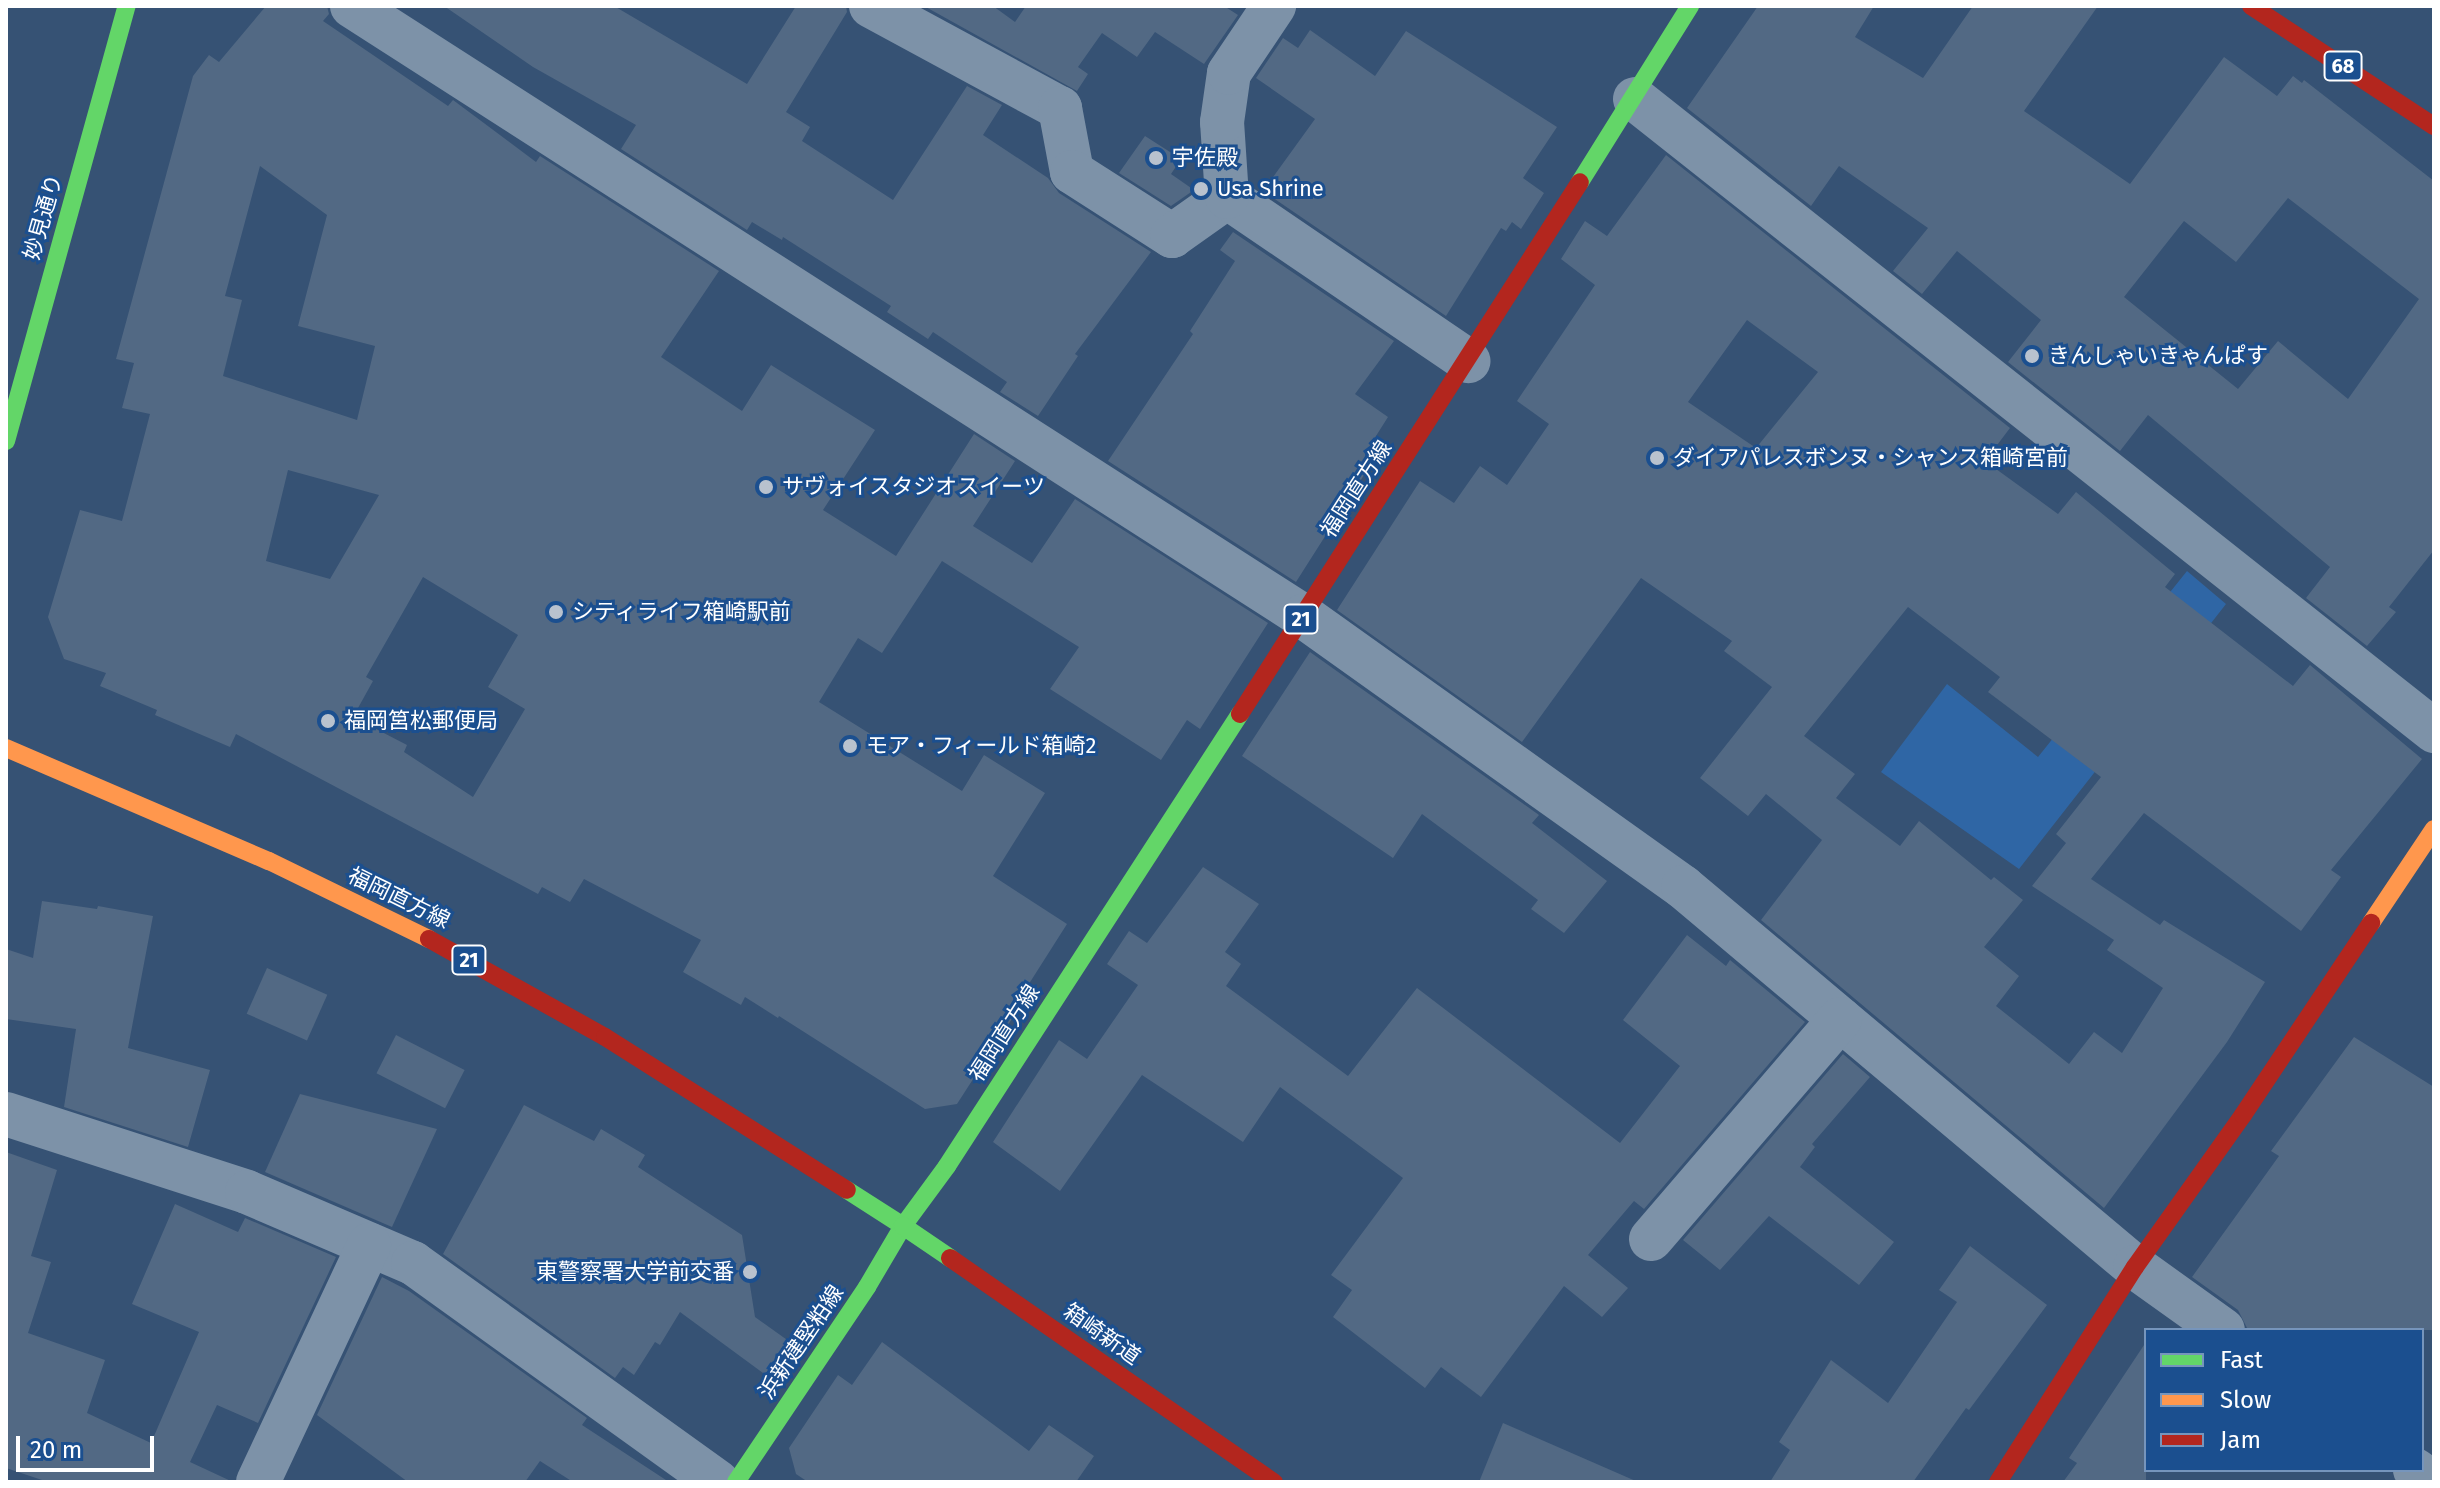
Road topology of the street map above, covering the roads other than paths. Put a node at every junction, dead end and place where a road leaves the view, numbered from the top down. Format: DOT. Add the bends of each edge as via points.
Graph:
graph roads {
  1 [pos="127,6"];
  2 [pos="352,6"];
  3 [pos="871,6"];
  4 [pos="1274,6"];
  5 [pos="1690,6"];
  6 [pos="2251,6"];
  7 [pos="1635,99"];
  8 [pos="2434,126"];
  9 [pos="1227,197"];
  10 [pos="1468,361"];
  11 [pos="6,441"];
  12 [pos="1303,616"];
  13 [pos="2434,731"];
  14 [pos="6,748"];
  15 [pos="2434,829"];
  16 [pos="1840,1019"];
  17 [pos="6,1114"];
  18 [pos="903,1226"];
  19 [pos="1651,1239"];
  20 [pos="369,1245"];
  21 [pos="2135,1267"];
  22 [pos="2220,1328"];
  23 [pos="258,1482"];
  24 [pos="718,1482"];
  25 [pos="736,1482"];
  26 [pos="1274,1482"];
  27 [pos="1998,1482"];
  1 -- 11 [label="main road, 妙見通り"];
  2 -- 12 [label="street"];
  3 -- 9 [label="street" via="1060,108 1072,172 1172,236"];
  4 -- 9 [label="street" via="1229,73 1222,122"];
  5 -- 7 [label="main road, 福岡直方線 / 21"];
  6 -- 8 [label="main road, 68"];
  7 -- 10 [label="main road, 福岡直方線 / 21"];
  7 -- 13 [label="street"];
  9 -- 10 [label="street"];
  10 -- 12 [label="main road, 福岡直方線 / 21"];
  12 -- 16 [label="street" via="1683,887"];
  12 -- 18 [label="main road, 福岡直方線 / 21"];
  14 -- 18 [label="main road, 福岡直方線 / 21" via="269,861 452,951 657,1069"];
  15 -- 21 [label="main road"];
  16 -- 19 [label="street"];
  16 -- 21 [label="street"];
  17 -- 20 [label="street" via="247,1192"];
  18 -- 25 [label="main road, 浜新建堅粕線"];
  18 -- 26 [label="main road, 箱崎新道 / 21"];
  20 -- 23 [label="street"];
  20 -- 24 [label="street" via="413,1263"];
  21 -- 22 [label="street"];
  21 -- 27 [label="main road"];
}
